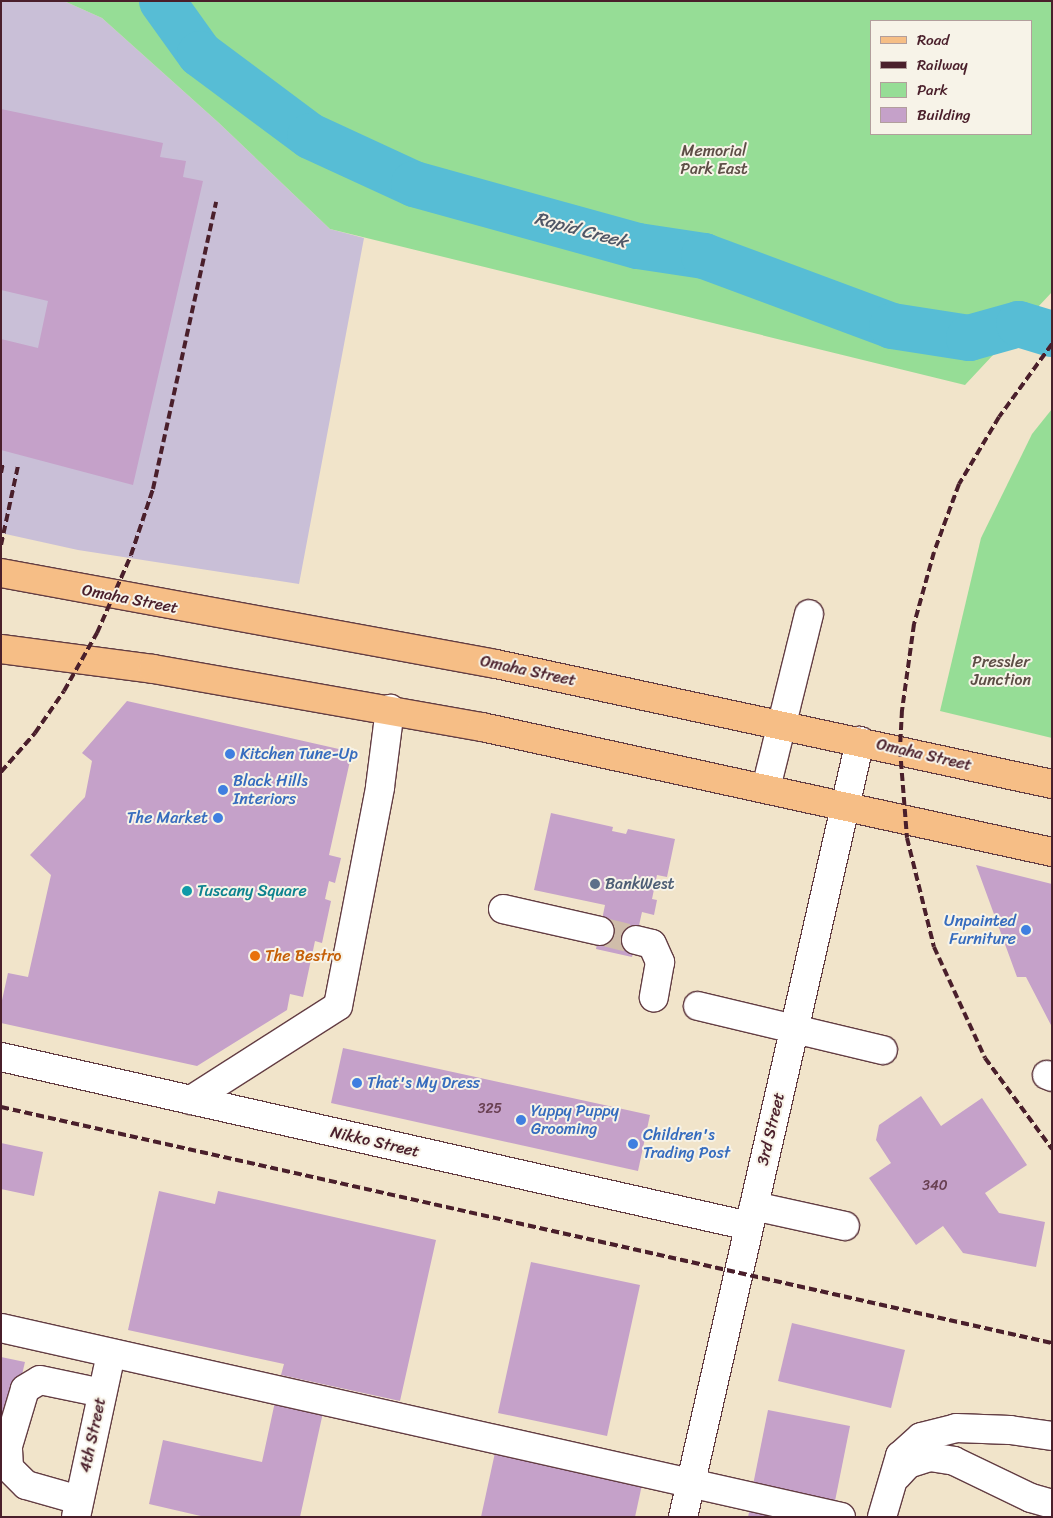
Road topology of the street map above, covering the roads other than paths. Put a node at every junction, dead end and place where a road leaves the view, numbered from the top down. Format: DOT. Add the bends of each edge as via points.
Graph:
graph roads {
  1 [pos="1,573"];
  2 [pos="810,614"];
  3 [pos="1,648"];
  4 [pos="390,709"];
  5 [pos="782,724"];
  6 [pos="860,741"];
  7 [pos="1052,784"];
  8 [pos="766,788"];
  9 [pos="845,805"];
  10 [pos="1052,852"];
  11 [pos="503,909"];
  12 [pos="600,931"];
  13 [pos="636,940"];
  14 [pos="654,997"];
  15 [pos="698,1006"];
  16 [pos="794,1027"];
  17 [pos="883,1050"];
  18 [pos="1,1057"];
  19 [pos="191,1100"];
  20 [pos="752,1216"];
  21 [pos="845,1226"];
  22 [pos="1,1328"];
  23 [pos="111,1354"];
  24 [pos="102,1393"];
  25 [pos="1052,1436"];
  26 [pos="892,1481"];
  27 [pos="691,1484"];
  28 [pos="1052,1504"];
  29 [pos="77,1508"];
  30 [pos="683,1517"];
  31 [pos="841,1517"];
  32 [pos="882,1517"];
  1 -- 5 [label="main road, Omaha Street" via="496,664"];
  2 -- 5 [label="street"];
  3 -- 4 [label="main road" via="153,668"];
  4 -- 8 [label="main road"];
  4 -- 19 [label="street" via="380,787 338,1006"];
  5 -- 6 [label="main road, Omaha Street"];
  5 -- 8 [label="street"];
  6 -- 7 [label="main road, Omaha Street"];
  6 -- 9 [label="street, 3rd Street"];
  8 -- 9 [label="main road"];
  9 -- 10 [label="main road"];
  9 -- 16 [label="street, 3rd Street"];
  11 -- 12 [label="street"];
  13 -- 14 [label="street" via="652,944 660,962"];
  15 -- 16 [label="street"];
  16 -- 17 [label="street"];
  16 -- 20 [label="street, 3rd Street"];
  18 -- 19 [label="street, Nikko Street"];
  19 -- 20 [label="street, Nikko Street"];
  20 -- 21 [label="street, Nikko Street"];
  20 -- 27 [label="street, 3rd Street"];
  22 -- 23 [label="street"];
  23 -- 24 [label="street, 4th Street"];
  23 -- 27 [label="street"];
  24 -- 29 [label="street, 4th Street"];
  24 -- 29 [label="street" via="40,1380 26,1388 8,1446 9,1468 26,1485"];
  25 -- 26 [label="street" via="956,1428 921,1437 900,1456"];
  26 -- 28 [label="street" via="908,1464 930,1457 954,1461 1031,1498"];
  26 -- 32 [label="street"];
  27 -- 30 [label="street, 3rd Street"];
  27 -- 31 [label="street"];
}
